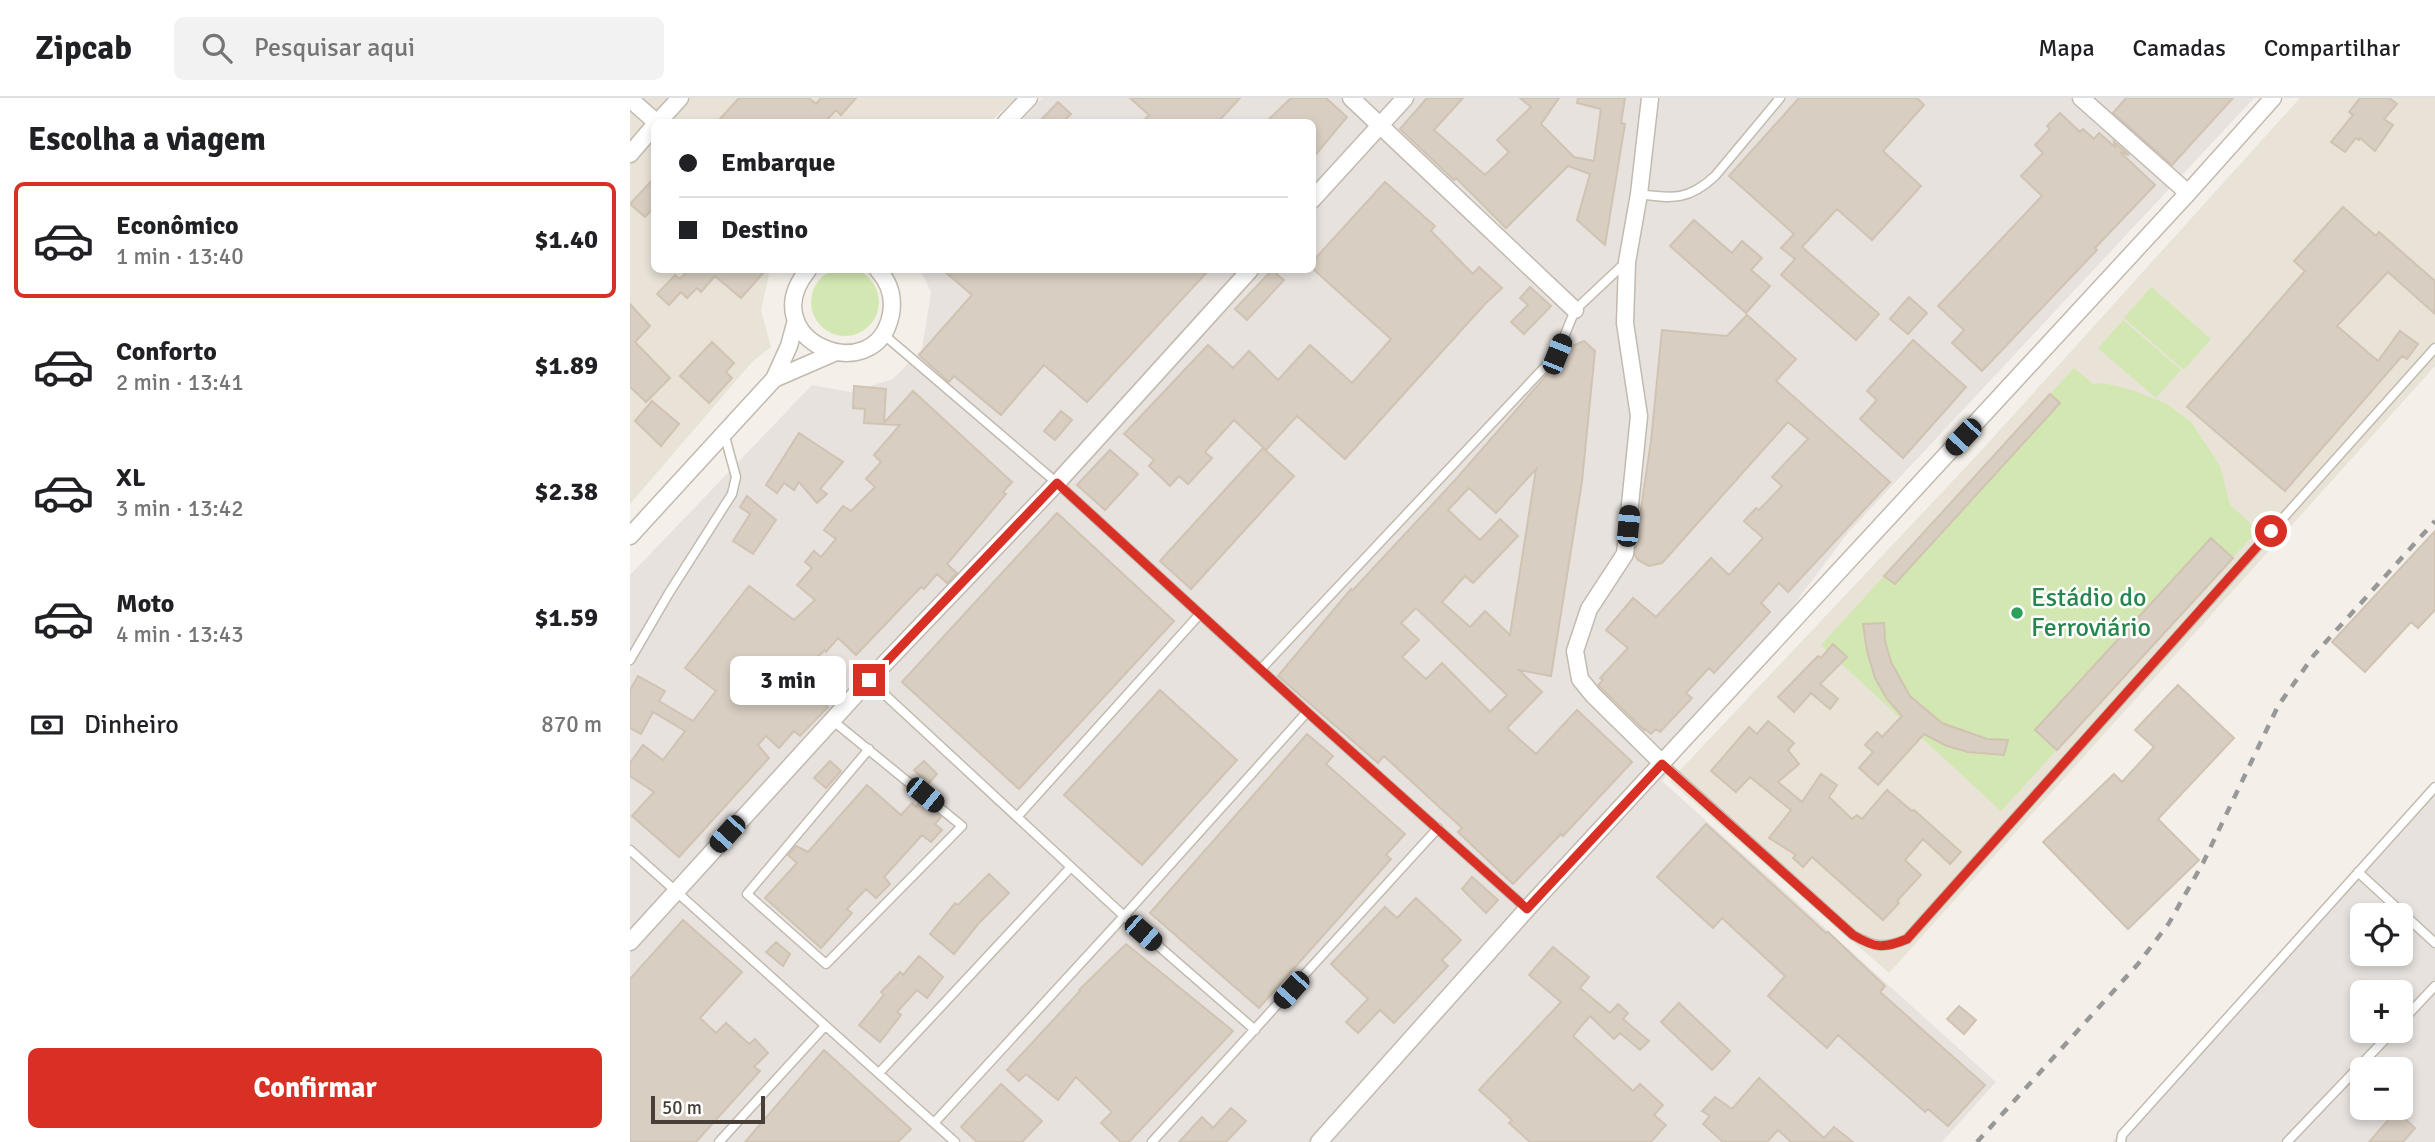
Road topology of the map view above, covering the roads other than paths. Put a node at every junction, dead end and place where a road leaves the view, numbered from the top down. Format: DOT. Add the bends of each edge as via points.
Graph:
graph roads {
  1 [pos="680,98"];
  2 [pos="1030,98"];
  3 [pos="1351,98"];
  4 [pos="1405,98"];
  5 [pos="1650,98"];
  6 [pos="1780,98"];
  7 [pos="2273,98"];
  8 [pos="630,99"];
  9 [pos="2091,101"];
  10 [pos="651,119"];
  11 [pos="661,119"];
  12 [pos="1009,119"];
  13 [pos="1381,125"];
  14 [pos="651,130"];
  15 [pos="630,154"];
  16 [pos="2188,193"];
  17 [pos="1639,194"];
  18 [pos="1316,196"];
  19 [pos="1627,262"];
  20 [pos="806,273"];
  21 [pos="880,273"];
  22 [pos="896,273"];
  23 [pos="1247,273"];
  24 [pos="891,291"];
  25 [pos="1575,310"];
  26 [pos="796,320"];
  27 [pos="883,334"];
  28 [pos="2435,348"];
  29 [pos="834,353"];
  30 [pos="774,379"];
  31 [pos="724,433"];
  32 [pos="1057,483"];
  33 [pos="630,536"];
  34 [pos="1199,615"];
  35 [pos="630,660"];
  36 [pos="1261,669"];
  37 [pos="869,680"];
  38 [pos="1307,712"];
  39 [pos="832,719"];
  40 [pos="869,749"];
  41 [pos="1662,764"];
  42 [pos="2435,787"];
  43 [pos="1017,817"];
  44 [pos="1438,828"];
  45 [pos="630,850"];
  46 [pos="1071,867"];
  47 [pos="2358,872"];
  48 [pos="675,891"];
  49 [pos="1527,909"];
  50 [pos="1124,916"];
  51 [pos="630,942"];
  52 [pos="2435,943"];
  53 [pos="2435,986"];
  54 [pos="2413,1009"];
  55 [pos="825,1026"];
  56 [pos="1255,1030"];
  57 [pos="2382,1043"];
  58 [pos="879,1073"];
  59 [pos="934,1123"];
  60 [pos="719,1142"];
  61 [pos="955,1142"];
  62 [pos="1152,1142"];
  63 [pos="1319,1142"];
  64 [pos="2121,1142"];
  65 [pos="2287,1142"];
  1 -- 11 [label="street"];
  2 -- 12 [label="street"];
  3 -- 13 [label="street"];
  4 -- 13 [label="street"];
  5 -- 17 [label="street"];
  6 -- 17 [label="lane" via="1703,187 1684,197"];
  7 -- 16 [label="street"];
  8 -- 10 [label="street"];
  9 -- 16 [label="street"];
  13 -- 18 [label="street"];
  13 -- 25 [label="street"];
  14 -- 15 [label="street"];
  16 -- 41 [label="street"];
  17 -- 19 [label="street"];
  19 -- 25 [label="lane"];
  19 -- 41 [label="street" via="1625,323 1639,415 1625,554 1589,609 1575,651 1580,679 1592,695"];
  20 -- 26 [label="street" via="795,292"];
  21 -- 24 [label="street"];
  22 -- 24 [label="street"];
  23 -- 32 [label="street"];
  24 -- 27 [label="street" via="893,306"];
  25 -- 36 [label="lane" via="1557,354"];
  26 -- 29 [label="street" via="810,341"];
  26 -- 30 [label="street"];
  27 -- 29 [label="street" via="861,350"];
  27 -- 32 [label="lane"];
  28 -- 41 [label="lane" via="1907,939 1888,947 1870,945 1853,935"];
  29 -- 30 [label="street"];
  30 -- 31 [label="street"];
  31 -- 33 [label="street"];
  31 -- 35 [label="lane" via="736,477 732,494"];
  32 -- 34 [label="lane"];
  32 -- 37 [label="street"];
  34 -- 36 [label="lane"];
  34 -- 43 [label="lane"];
  36 -- 38 [label="lane"];
  37 -- 39 [label="street"];
  37 -- 43 [label="lane"];
  38 -- 44 [label="lane"];
  38 -- 50 [label="lane"];
  39 -- 40 [label="lane"];
  39 -- 48 [label="street"];
  40 -- 40 [label="lane" via="962,826 826,964 747,894"];
  41 -- 49 [label="street"];
  42 -- 47 [label="lane"];
  43 -- 46 [label="lane"];
  44 -- 49 [label="lane"];
  44 -- 56 [label="lane"];
  45 -- 48 [label="lane"];
  46 -- 50 [label="lane"];
  46 -- 58 [label="lane"];
  47 -- 52 [label="lane"];
  47 -- 64 [label="lane" via="2122,1135"];
  48 -- 51 [label="street"];
  48 -- 55 [label="lane"];
  49 -- 63 [label="street"];
  50 -- 56 [label="lane"];
  50 -- 59 [label="lane"];
  53 -- 54 [label="lane"];
  55 -- 58 [label="lane"];
  55 -- 60 [label="lane"];
  56 -- 62 [label="lane"];
  57 -- 65 [label="lane"];
  58 -- 59 [label="lane"];
  59 -- 61 [label="lane"];
}
